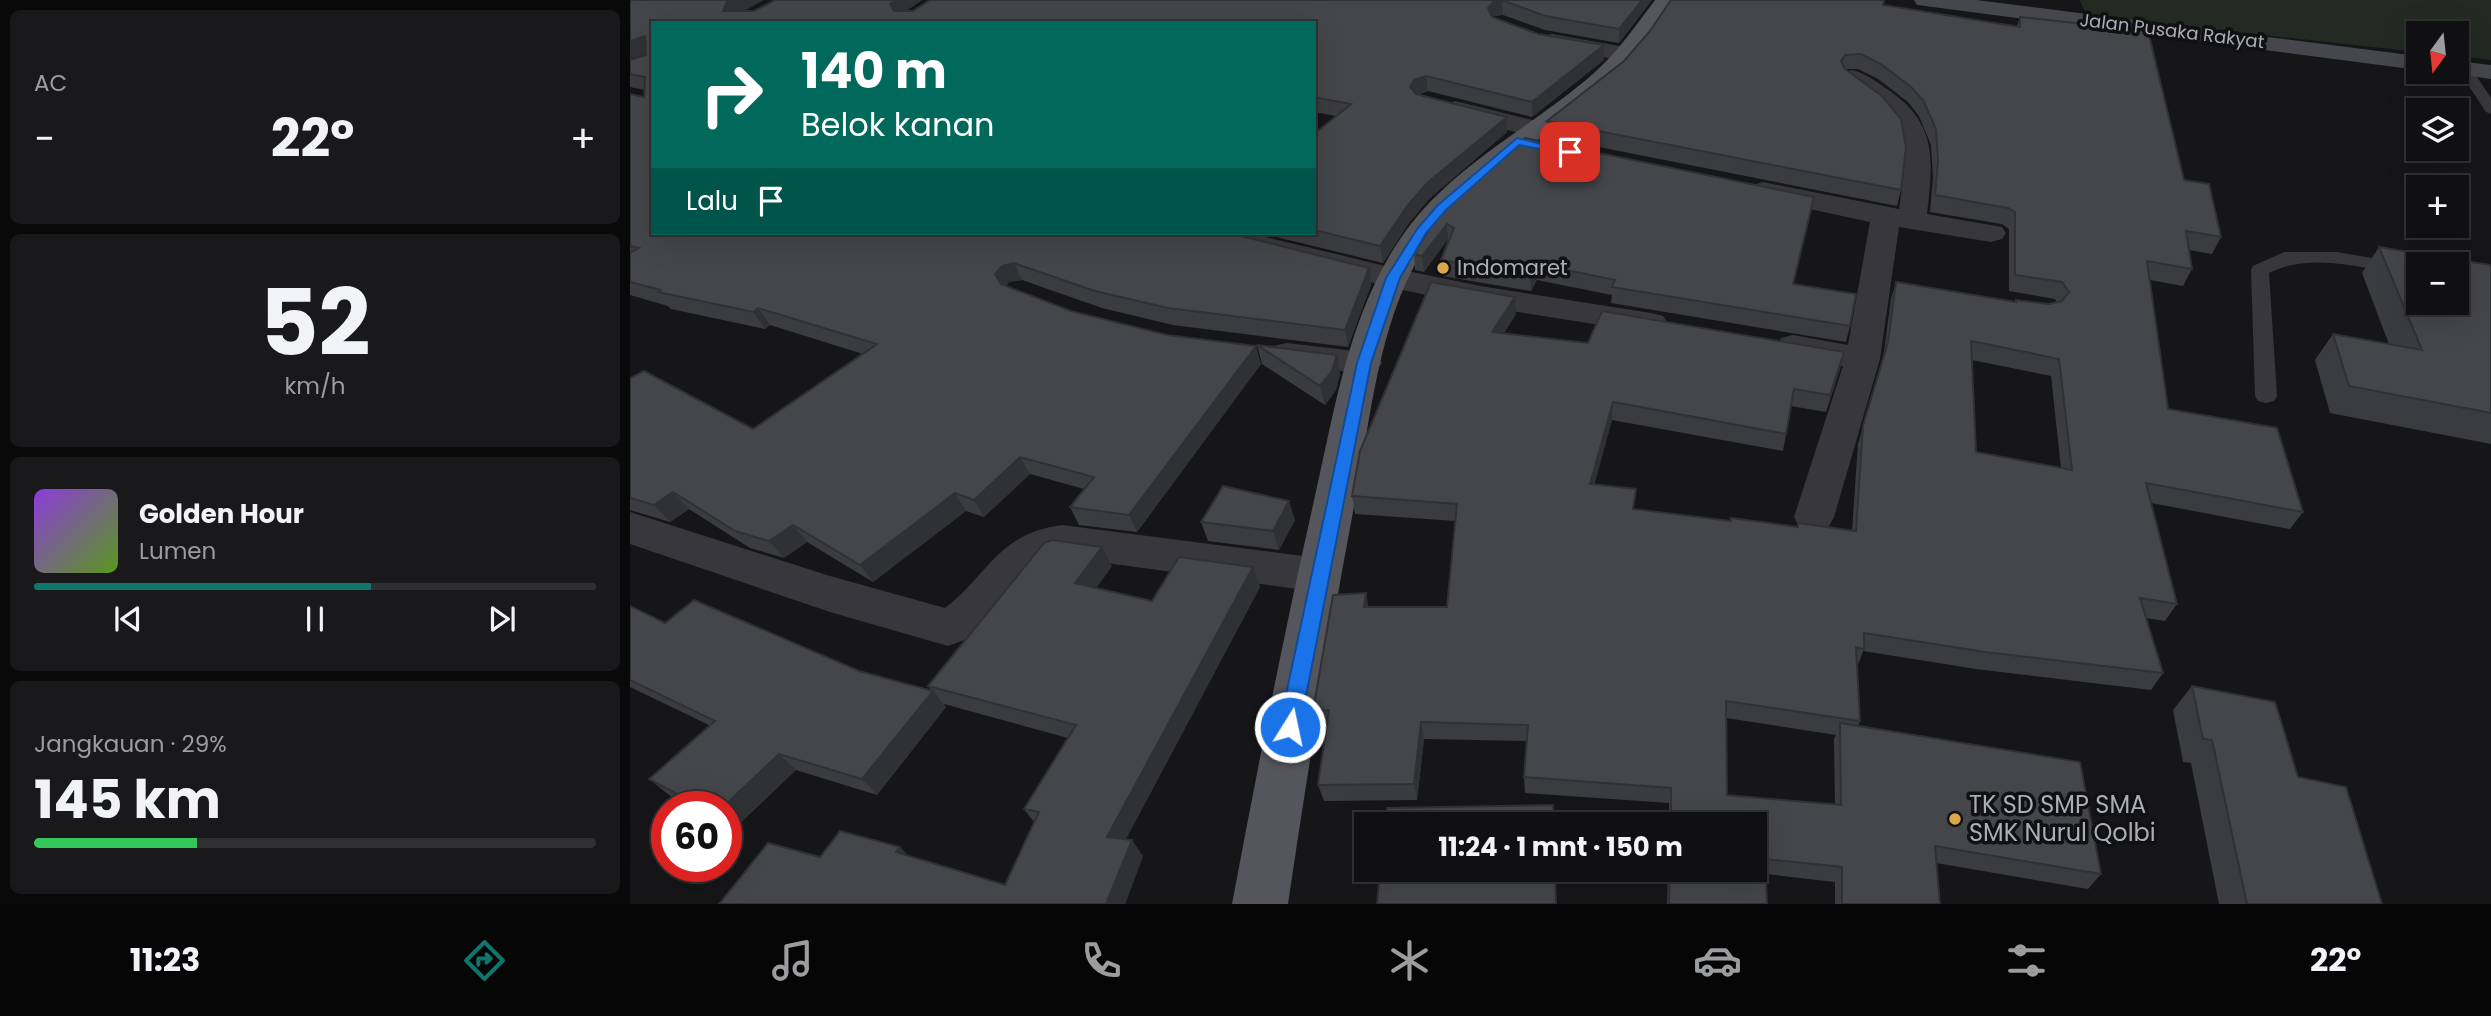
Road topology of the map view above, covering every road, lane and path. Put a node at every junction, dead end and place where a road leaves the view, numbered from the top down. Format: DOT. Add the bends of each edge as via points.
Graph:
graph roads {
  1 [pos="1666,0"];
  2 [pos="1925,0"];
  3 [pos="1532,37"];
  4 [pos="1625,54"];
  5 [pos="2406,61"];
  6 [pos="2469,69"];
  7 [pos="2491,72"];
  8 [pos="1852,77"];
  9 [pos="2469,80"];
  10 [pos="1427,103"];
  11 [pos="2491,109"];
  12 [pos="1537,140"];
  13 [pos="1736,185"];
  14 [pos="1899,217"];
  15 [pos="1991,233"];
  16 [pos="1222,235"];
  17 [pos="2406,270"];
  18 [pos="1393,278"];
  19 [pos="1684,328"];
  20 [pos="1760,340"];
  21 [pos="1252,350"];
  22 [pos="1863,359"];
  23 [pos="1364,363"];
  24 [pos="2266,396"];
  25 [pos="1814,517"];
  26 [pos="638,538"];
  27 [pos="1319,575"];
  28 [pos="1260,904"];
  1 -- 4 [label="main road"];
  2 -- 5 [label="street, Jalan Pusaka Rakyat"];
  3 -- 4 [label="street"];
  4 -- 12 [label="main road"];
  6 -- 7 [label="street"];
  8 -- 14 [label="street" via="1902,114 1914,134 1918,166"];
  9 -- 11 [label="lane"];
  10 -- 12 [label="street"];
  12 -- 18 [label="main road" via="1442,207"];
  13 -- 14 [label="street"];
  14 -- 15 [label="street"];
  14 -- 22 [label="street" via="1888,286"];
  16 -- 18 [label="street"];
  17 -- 24 [label="lane" via="2323,258 2284,258 2260,270"];
  18 -- 19 [label="street"];
  18 -- 23 [label="main road"];
  20 -- 22 [label="street"];
  21 -- 23 [label="street"];
  22 -- 25 [label="street"];
  23 -- 27 [label="main road"];
  26 -- 27 [label="street" via="948,626 964,618 1026,552 1049,541"];
  27 -- 28 [label="main road"];
}
